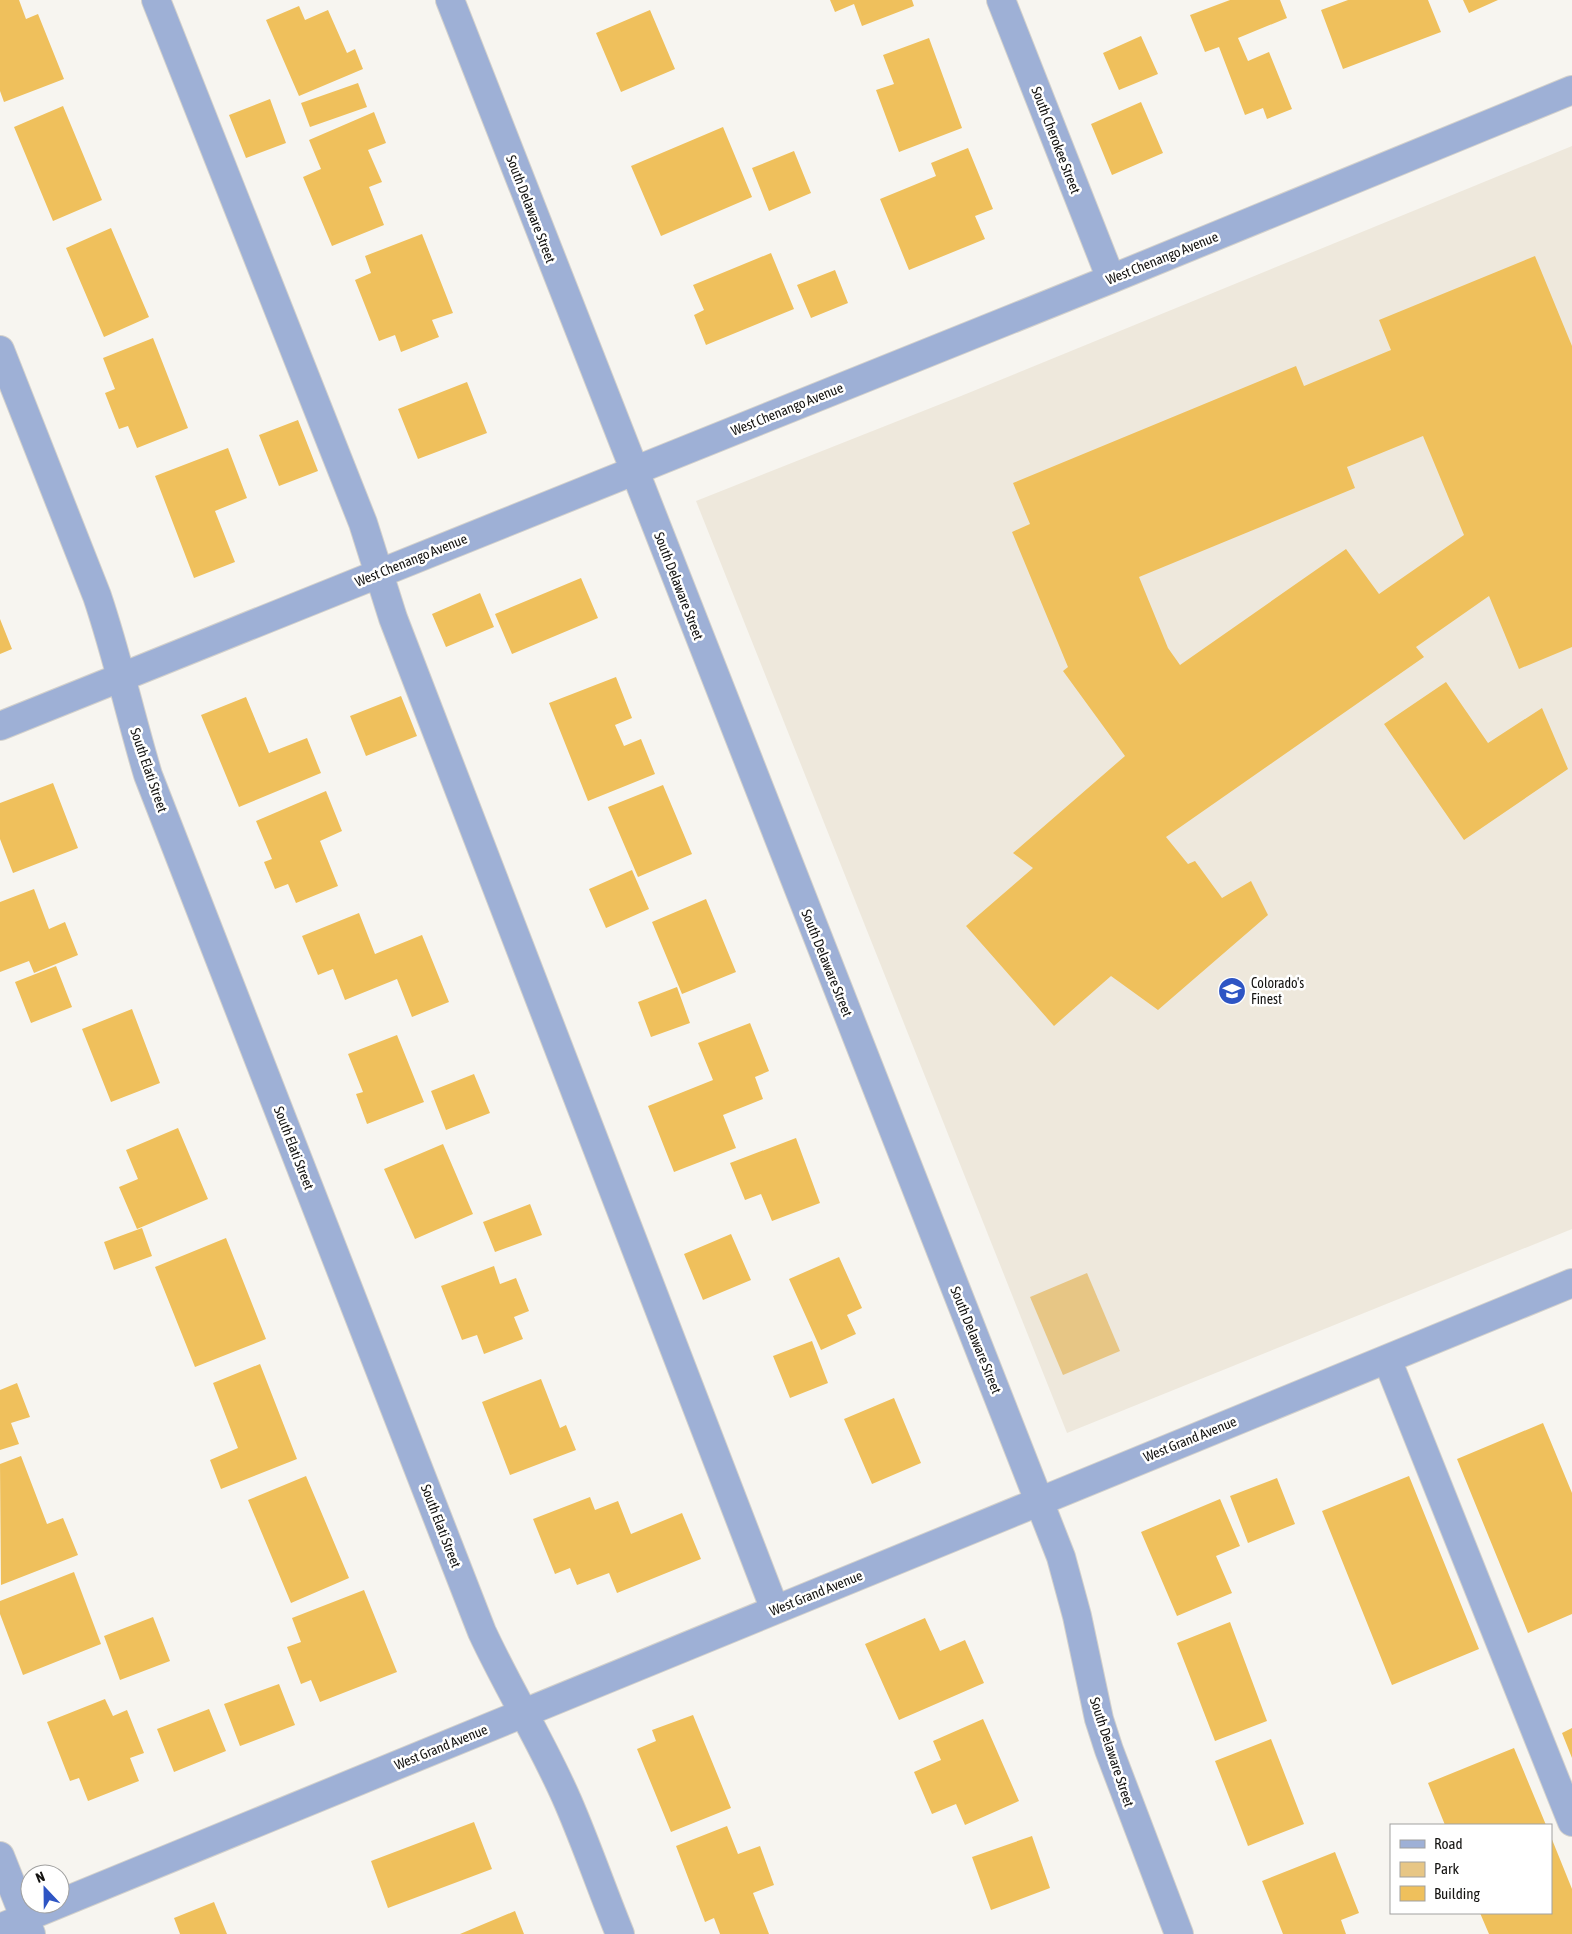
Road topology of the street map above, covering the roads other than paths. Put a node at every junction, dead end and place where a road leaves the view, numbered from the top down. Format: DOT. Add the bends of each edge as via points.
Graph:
graph roads {
  1 [pos="156,0"];
  2 [pos="450,0"];
  3 [pos="1002,0"];
  4 [pos="1572,90"];
  5 [pos="1111,279"];
  6 [pos="0,350"];
  7 [pos="634,471"];
  8 [pos="378,574"];
  9 [pos="121,677"];
  10 [pos="0,726"];
  11 [pos="1572,1283"];
  12 [pos="1387,1359"];
  13 [pos="1039,1501"];
  14 [pos="775,1610"];
  15 [pos="523,1714"];
  16 [pos="1572,1822"];
  17 [pos="0,1856"];
  18 [pos="18,1927"];
  19 [pos="620,1934"];
  20 [pos="1179,1934"];
  1 -- 8 [label="street" via="363,523"];
  2 -- 7 [label="street, South Delaware Street"];
  3 -- 5 [label="street, South Cherokee Street"];
  4 -- 5 [label="street, West Chenango Avenue"];
  5 -- 7 [label="street, West Chenango Avenue"];
  6 -- 9 [label="street, South Elati Street" via="97,596"];
  7 -- 8 [label="street, West Chenango Avenue"];
  7 -- 13 [label="street, South Delaware Street"];
  8 -- 9 [label="street, West Chenango Avenue"];
  8 -- 14 [label="street"];
  9 -- 10 [label="street, West Chenango Avenue"];
  9 -- 15 [label="street, South Elati Street" via="148,775 482,1632"];
  11 -- 12 [label="street, West Grand Avenue"];
  12 -- 13 [label="street, West Grand Avenue"];
  12 -- 16 [label="street"];
  13 -- 14 [label="street, West Grand Avenue"];
  13 -- 20 [label="street, South Delaware Street" via="1068,1580 1108,1750"];
  14 -- 15 [label="street, West Grand Avenue"];
  15 -- 18 [label="street, West Grand Avenue"];
  15 -- 19 [label="street, South Elati Street" via="568,1802"];
  17 -- 18 [label="street"];
}
